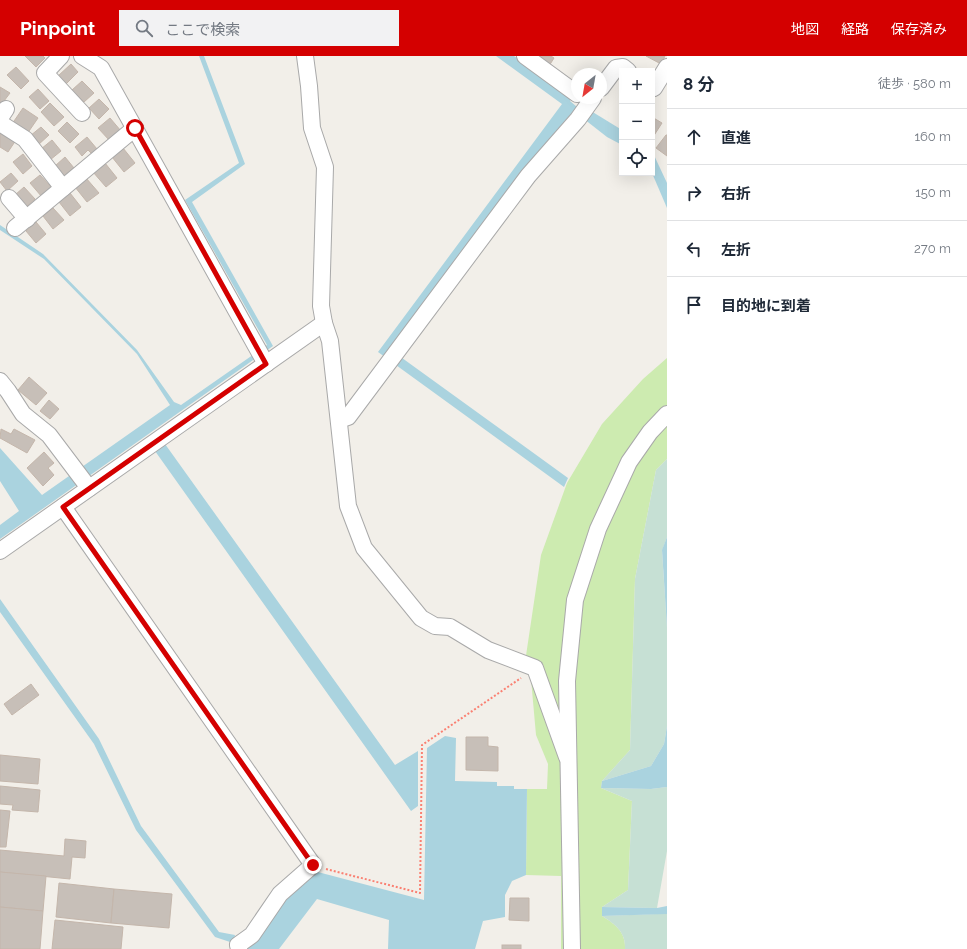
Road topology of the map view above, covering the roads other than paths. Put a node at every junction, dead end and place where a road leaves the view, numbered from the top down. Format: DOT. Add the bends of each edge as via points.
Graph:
graph roads {
  1 [pos="61,56"];
  2 [pos="82,56"];
  3 [pos="305,56"];
  4 [pos="525,56"];
  5 [pos="624,68"];
  6 [pos="607,80"];
  7 [pos="571,88"];
  8 [pos="583,104"];
  9 [pos="82,113"];
  10 [pos="2,116"];
  11 [pos="135,128"];
  12 [pos="63,188"];
  13 [pos="9,198"];
  14 [pos="324,323"];
  15 [pos="262,356"];
  16 [pos="0,381"];
  17 [pos="667,414"];
  18 [pos="339,420"];
  19 [pos="89,488"];
  20 [pos="63,507"];
  21 [pos="0,551"];
  22 [pos="567,757"];
  23 [pos="238,947"];
  24 [pos="572,949"];
  1 -- 9 [label="street" via="44,73"];
  2 -- 11 [label="street" via="101,68"];
  3 -- 14 [label="street" via="312,128 325,167 322,306"];
  4 -- 7 [label="street"];
  5 -- 6 [label="street" via="616,68"];
  8 -- 18 [label="street" via="578,119 528,176 348,417"];
  10 -- 12 [label="street"];
  11 -- 12 [label="street"];
  11 -- 15 [label="street"];
  12 -- 13 [label="street" via="21,223"];
  14 -- 15 [label="street"];
  14 -- 18 [label="street" via="330,341"];
  15 -- 19 [label="street"];
  16 -- 19 [label="street" via="23,414 49,435"];
  17 -- 22 [label="street" via="650,432 629,462 598,529 575,600 567,681"];
  18 -- 22 [label="street" via="348,506 364,548 421,618 435,626 450,627 488,650 535,668"];
  19 -- 20 [label="street"];
  20 -- 21 [label="street"];
  20 -- 23 [label="street" via="313,865 280,894 252,935"];
  22 -- 24 [label="street"];
}
